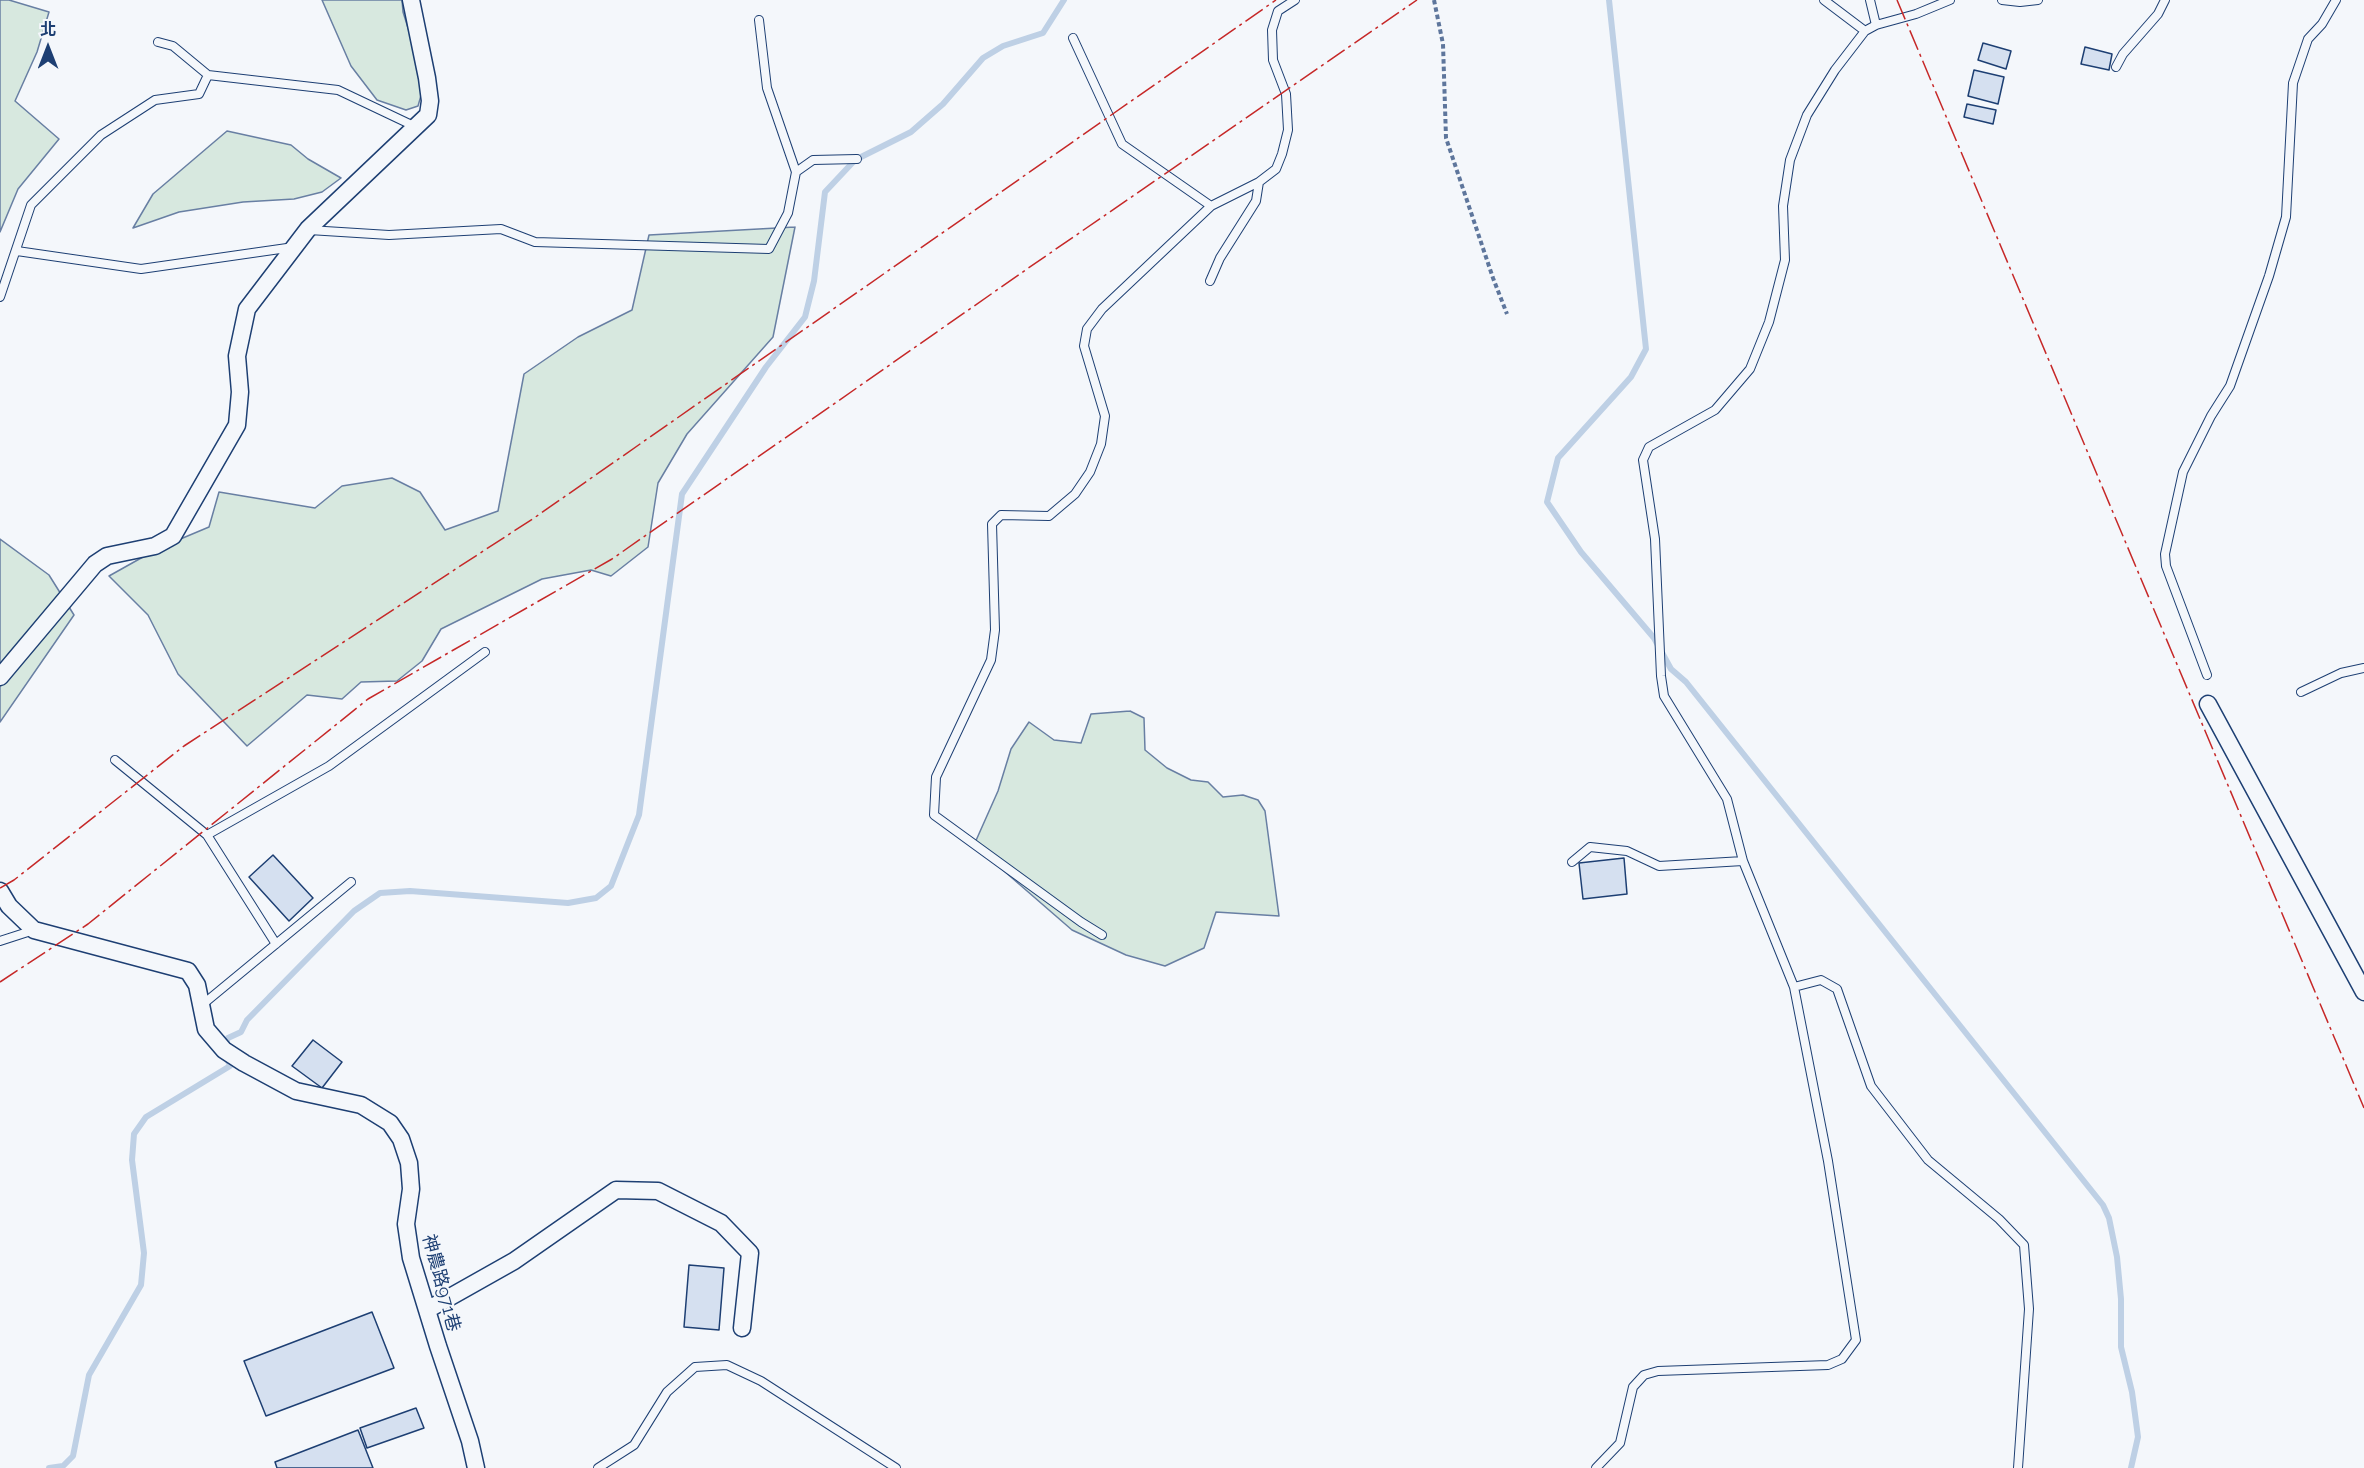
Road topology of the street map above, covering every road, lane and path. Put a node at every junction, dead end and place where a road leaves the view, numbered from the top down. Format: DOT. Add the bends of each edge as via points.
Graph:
graph roads {
  1 [pos="411,0"];
  2 [pos="1295,0"];
  3 [pos="1434,0"];
  4 [pos="1824,0"];
  5 [pos="1870,0"];
  6 [pos="1950,0"];
  7 [pos="2002,0"];
  8 [pos="2038,0"];
  9 [pos="2165,0"];
  10 [pos="2336,0"];
  11 [pos="759,20"];
  12 [pos="1876,25"];
  13 [pos="1865,31"];
  14 [pos="1073,38"];
  15 [pos="158,42"];
  16 [pos="2116,68"];
  17 [pos="208,75"];
  18 [pos="416,127"];
  19 [pos="857,159"];
  20 [pos="795,172"];
  21 [pos="1259,182"];
  22 [pos="1210,206"];
  23 [pos="308,229"];
  24 [pos="294,247"];
  25 [pos="17,251"];
  26 [pos="1210,281"];
  27 [pos="0,297"];
  28 [pos="1507,314"];
  29 [pos="485,652"];
  30 [pos="2364,668"];
  31 [pos="2207,675"];
  32 [pos="0,677"];
  33 [pos="2301,692"];
  34 [pos="2208,704"];
  35 [pos="115,760"];
  36 [pos="207,835"];
  37 [pos="1743,861"];
  38 [pos="1572,862"];
  39 [pos="351,882"];
  40 [pos="0,891"];
  41 [pos="34,930"];
  42 [pos="1102,935"];
  43 [pos="0,941"];
  44 [pos="276,944"];
  45 [pos="1794,987"];
  46 [pos="2364,992"];
  47 [pos="202,1005"];
  48 [pos="427,1310"];
  49 [pos="741,1328"];
  50 [pos="476,1468"];
  51 [pos="598,1468"];
  52 [pos="896,1468"];
  53 [pos="1596,1468"];
  54 [pos="2018,1468"];
  1 -- 18 [label="street" via="430,101 428,115"];
  2 -- 21 [label="lane" via="1278,11 1272,30 1273,60 1286,94 1288,130 1276,169"];
  3 -- 28 [label="path" via="1443,44 1446,138"];
  4 -- 13 [label="lane"];
  5 -- 12 [label="lane"];
  6 -- 12 [label="lane"];
  7 -- 8 [label="lane"];
  9 -- 16 [label="lane"];
  10 -- 31 [label="lane" via="2308,39 2293,83 2286,217 2269,276 2230,386 2183,472 2165,554 2166,567"];
  11 -- 20 [label="lane" via="768,88"];
  12 -- 13 [label="lane"];
  13 -- 37 [label="lane" via="1806,115 1790,160 1783,206 1785,260 1769,322 1750,369 1715,410 1649,447 1643,460 1655,539 1664,696 1727,799"];
  14 -- 22 [label="lane" via="1122,144"];
  15 -- 17 [label="lane" via="173,46"];
  17 -- 18 [label="lane" via="338,90"];
  17 -- 25 [label="lane" via="199,94 155,100 101,135 32,205"];
  18 -- 23 [label="street"];
  19 -- 20 [label="lane" via="813,160"];
  20 -- 23 [label="lane" via="788,213 769,249 536,242 501,229 389,235"];
  21 -- 22 [label="lane"];
  21 -- 26 [label="lane" via="1256,201"];
  22 -- 42 [label="lane" via="1102,309 1087,329 1084,346 1105,417 1101,444 1090,472 1075,494 1049,516 1001,515 992,524 995,630 991,660 936,777 934,815"];
  23 -- 24 [label="street"];
  24 -- 25 [label="lane" via="141,269"];
  24 -- 32 [label="street" via="247,309 237,356 237,425 173,536 155,546 107,556 95,564"];
  25 -- 27 [label="lane"];
  29 -- 36 [label="lane" via="329,766"];
  30 -- 33 [label="lane" via="2342,673"];
  34 -- 46 [label="street"];
  35 -- 36 [label="lane"];
  36 -- 44 [label="lane"];
  37 -- 38 [label="lane" via="1659,866 1627,851 1590,847"];
  37 -- 45 [label="lane"];
  39 -- 44 [label="lane"];
  40 -- 41 [label="street, 神農路971巷" via="9,906"];
  41 -- 43 [label="lane"];
  41 -- 47 [label="street, 神農路971巷" via="188,971"];
  44 -- 47 [label="lane"];
  45 -- 53 [label="lane" via="1828,1161 1856,1340 1842,1359 1828,1365 1658,1371 1644,1375 1633,1387 1620,1443"];
  45 -- 54 [label="lane" via="1821,980 1837,989 1871,1086 1928,1160 2024,1245 2029,1309"];
  47 -- 48 [label="street, 神農路971巷" via="206,1029 224,1050 244,1063 296,1091 361,1105 390,1123 401,1139 409,1163 411,1189 406,1224 411,1258"];
  48 -- 49 [label="street" via="514,1261 616,1190 658,1191 720,1223 750,1253"];
  48 -- 50 [label="street, 神農路971巷"];
  51 -- 52 [label="lane" via="634,1445 667,1392 695,1367 727,1365 761,1381"];
}
